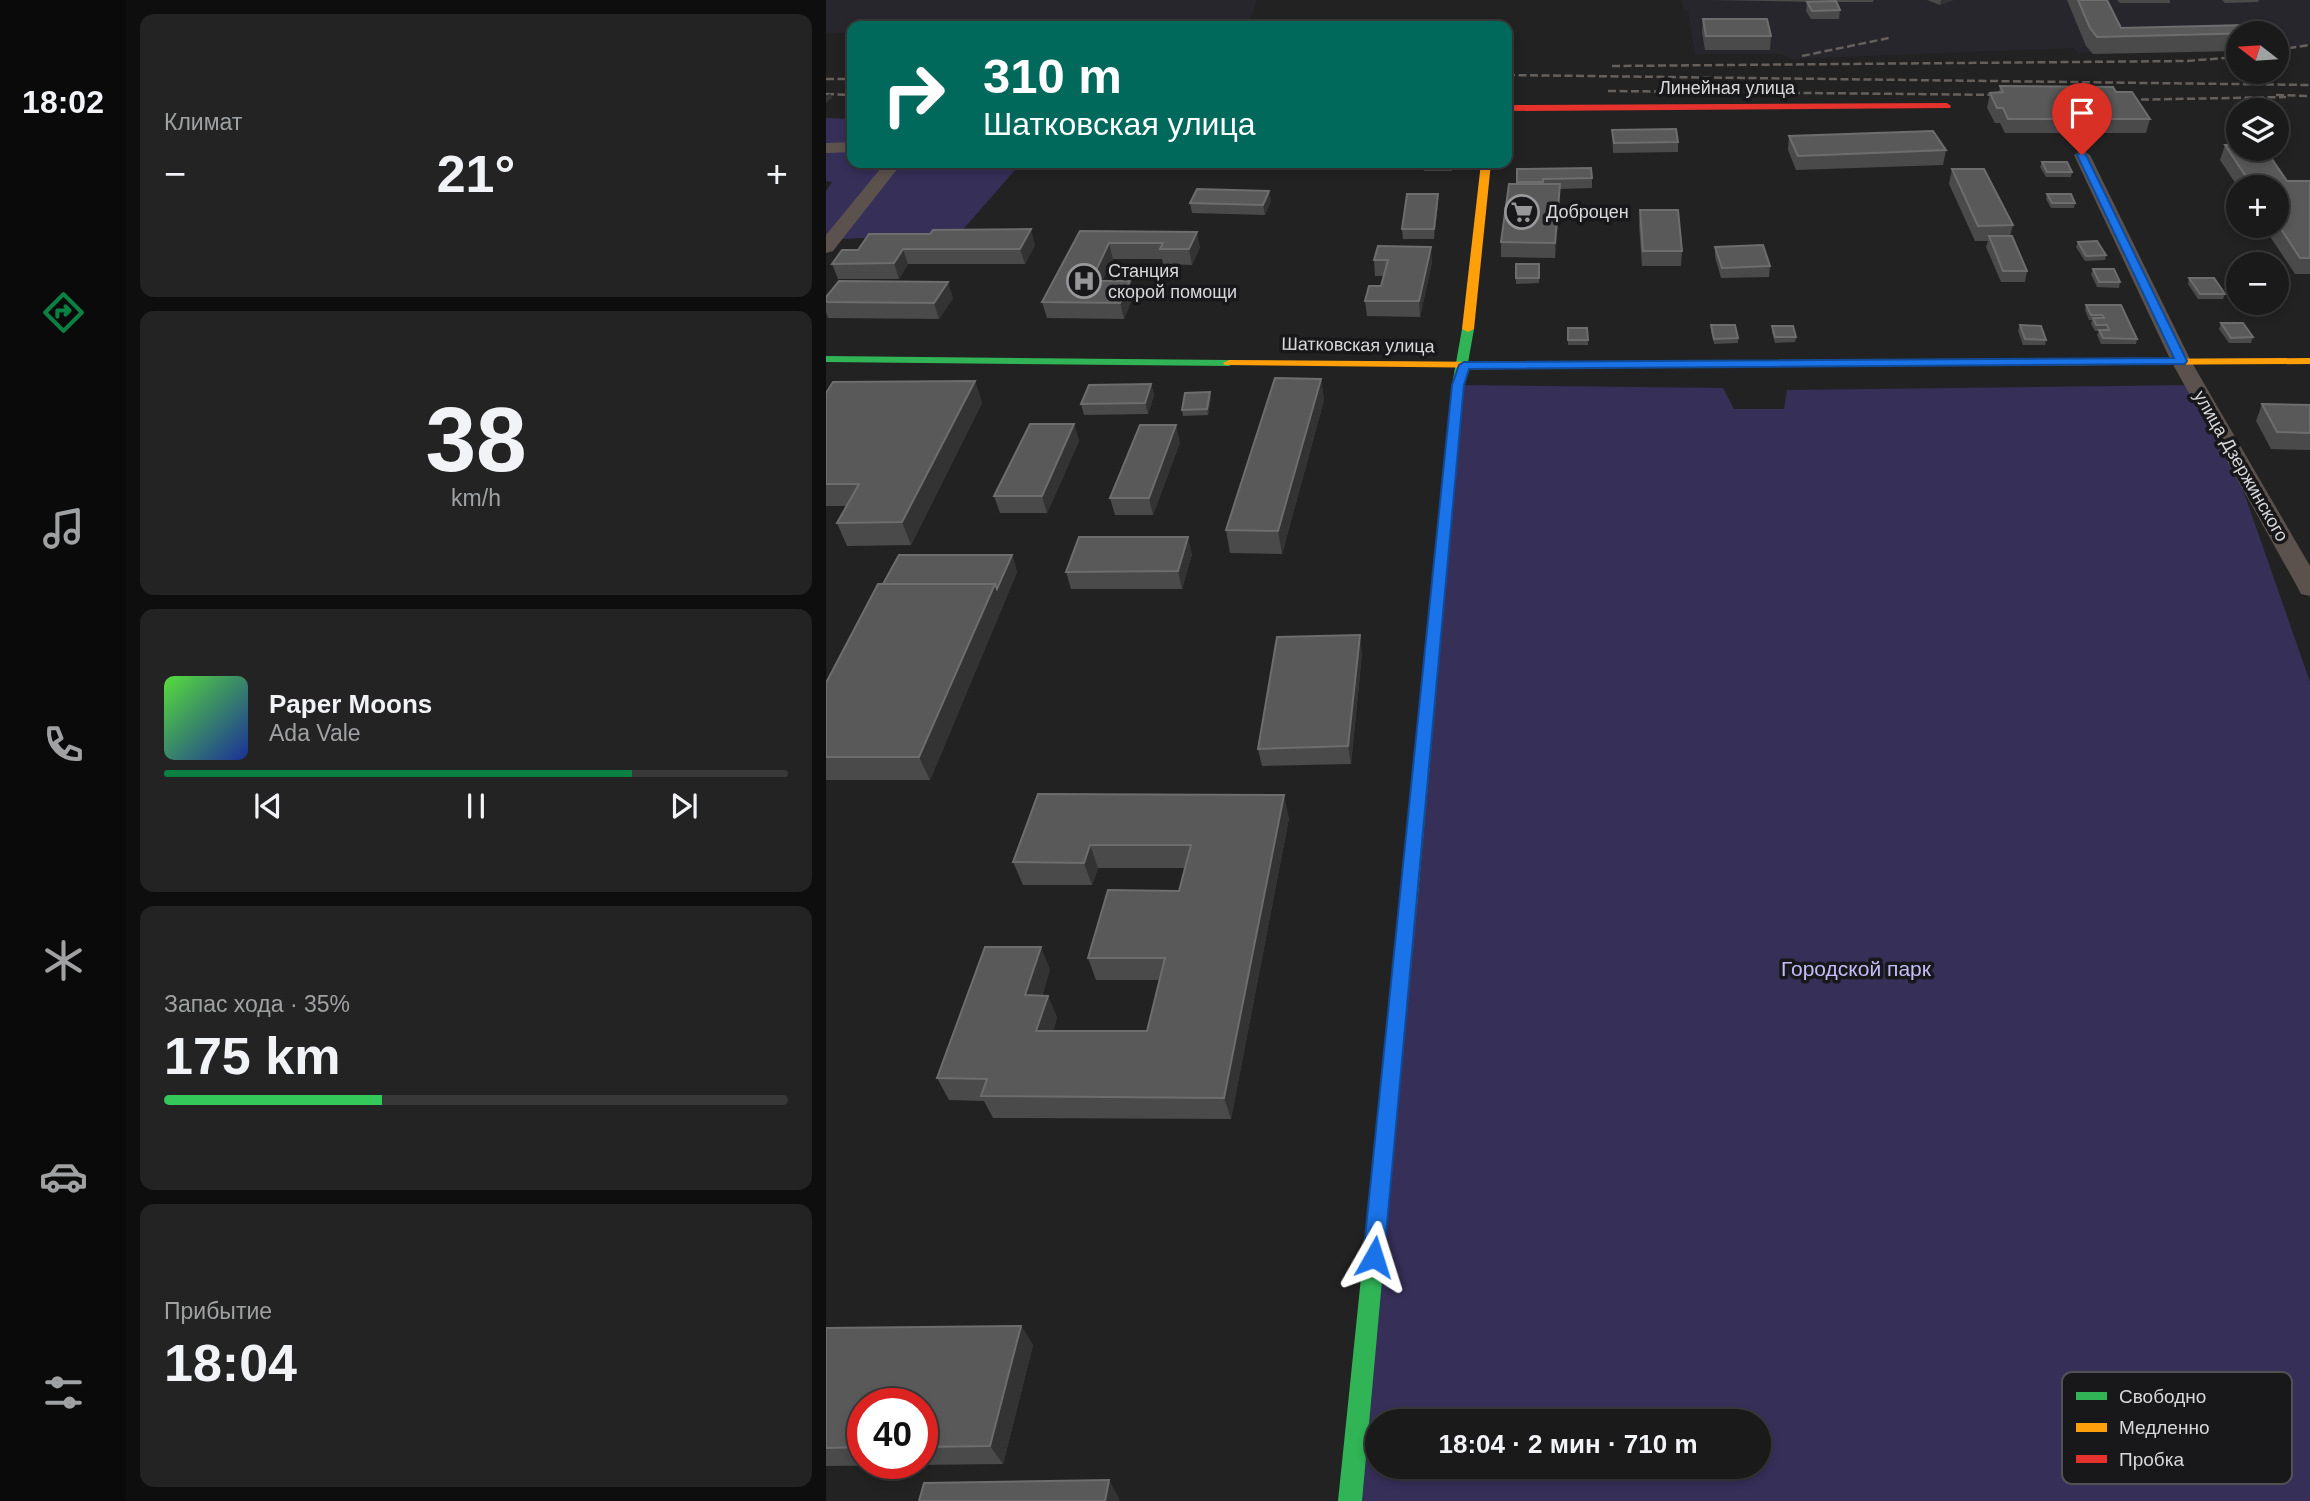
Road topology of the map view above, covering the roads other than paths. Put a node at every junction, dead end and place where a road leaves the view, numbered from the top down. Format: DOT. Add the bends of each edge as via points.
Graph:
graph roads {
  1 [pos="1947,106"];
  2 [pos="1512,108"];
  3 [pos="847,147"];
  4 [pos="826,148"];
  5 [pos="2082,155"];
  6 [pos="890,168"];
  7 [pos="1485,168"];
  8 [pos="826,247"];
  9 [pos="826,359"];
  10 [pos="2181,361"];
  11 [pos="2310,362"];
  12 [pos="1464,365"];
  13 [pos="2310,588"];
  14 [pos="1350,1501"];
  1 -- 2 [label="street, Линейная улица"];
  3 -- 4 [label="street"];
  5 -- 10 [label="street, улица Дзержинского"];
  6 -- 8 [label="street"];
  7 -- 12 [label="street"];
  9 -- 12 [label="street, Шатковская улица"];
  10 -- 11 [label="street, Шатковская улица"];
  10 -- 12 [label="street, Шатковская улица"];
  10 -- 13 [label="street, улица Дзержинского"];
  12 -- 14 [label="street" via="1456,399"];
}
